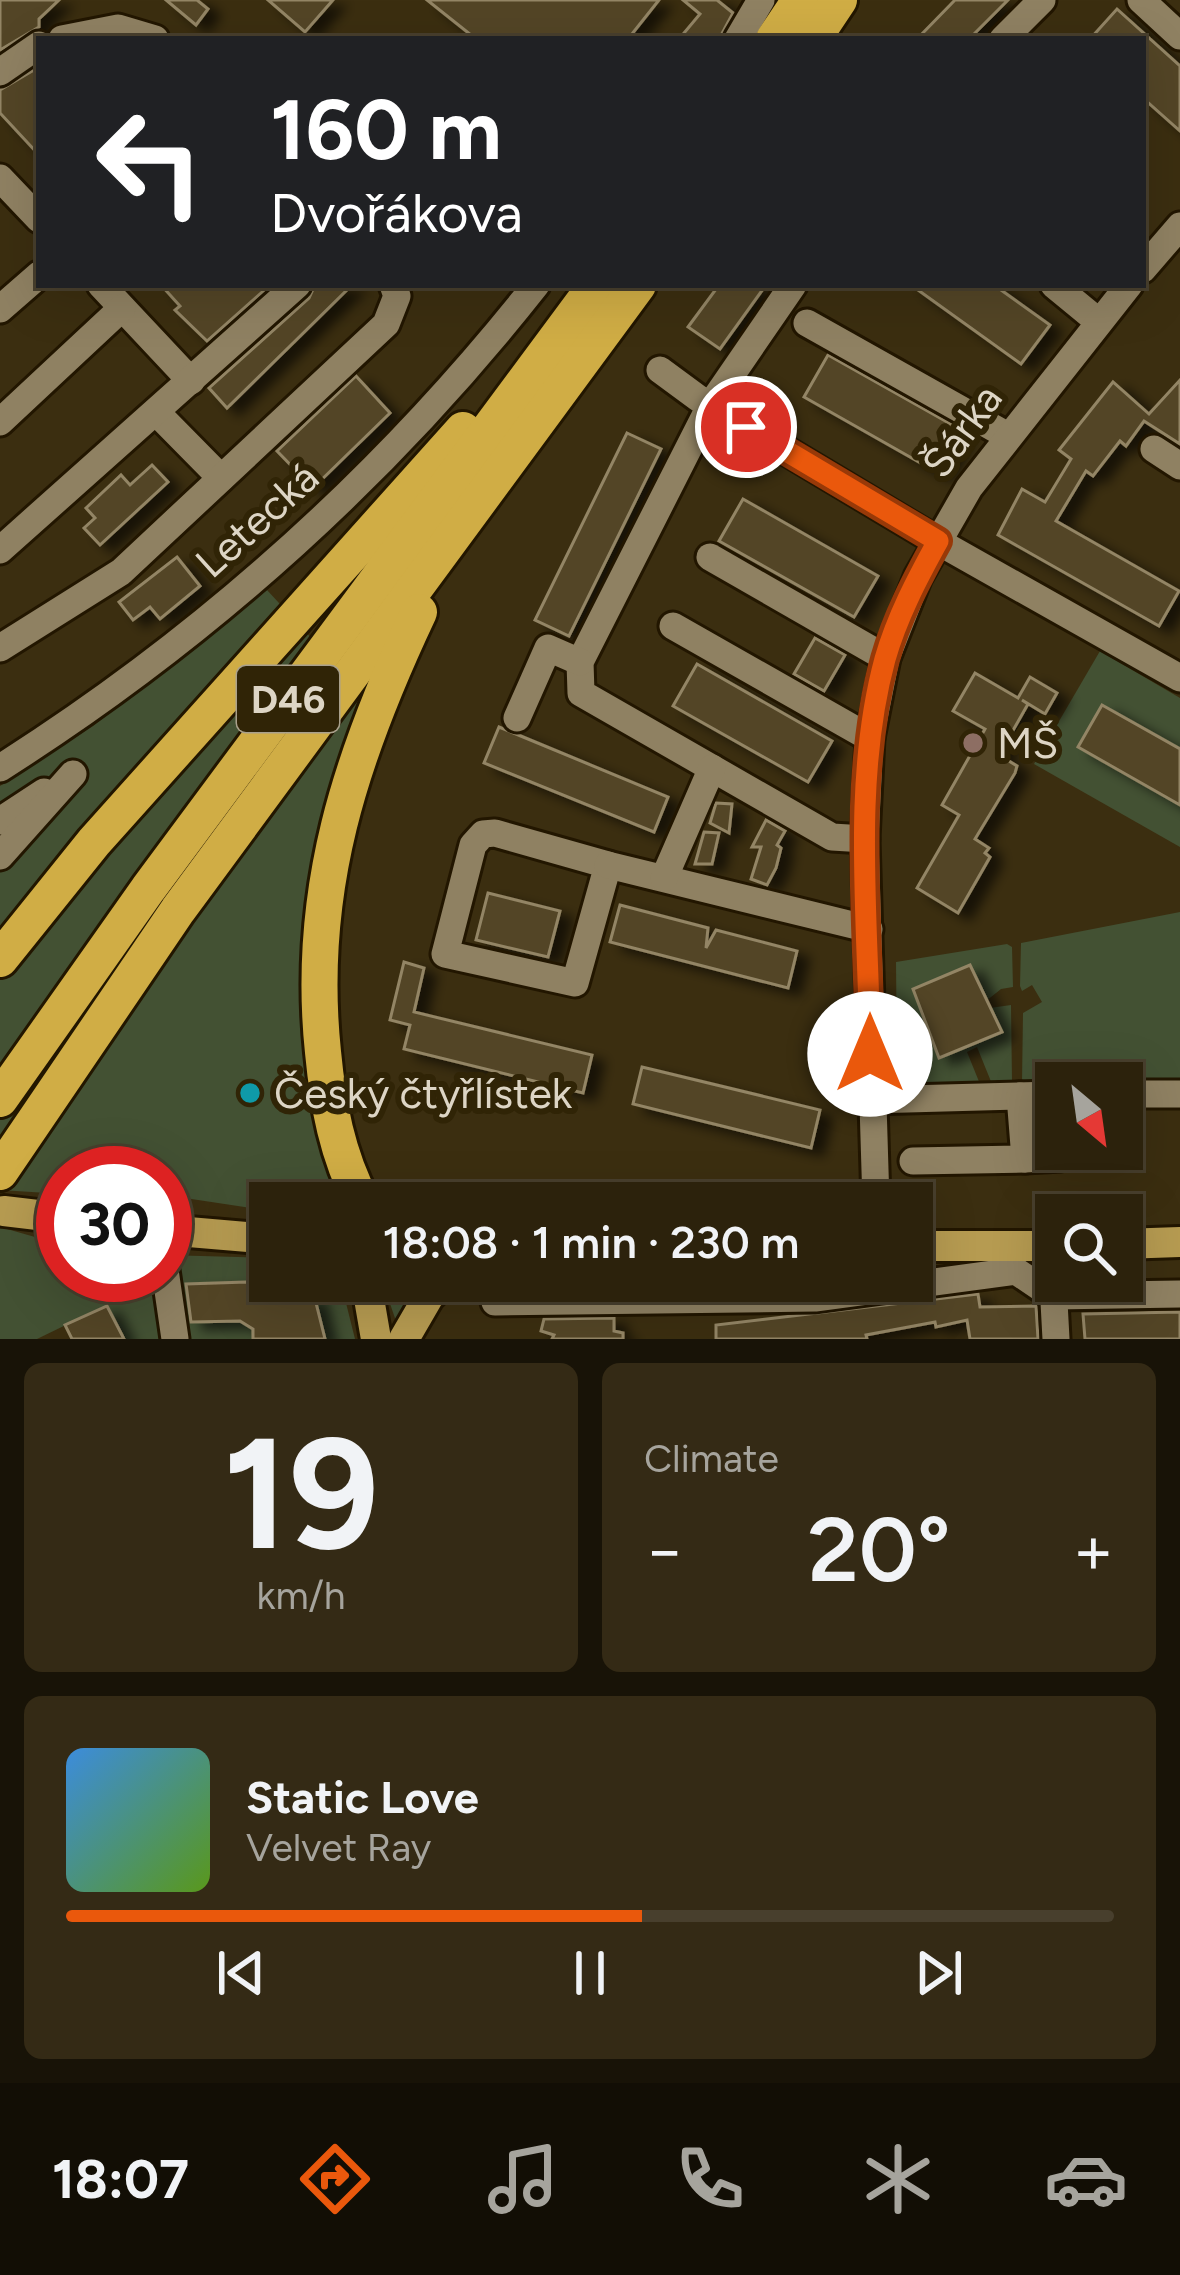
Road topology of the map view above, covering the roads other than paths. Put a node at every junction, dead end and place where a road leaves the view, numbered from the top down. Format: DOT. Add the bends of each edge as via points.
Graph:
graph roads {
  1 [pos="800,0"];
  2 [pos="839,0"];
  3 [pos="1042,0"];
  4 [pos="1141,0"];
  5 [pos="759,12"];
  6 [pos="1180,35"];
  7 [pos="77,36"];
  8 [pos="145,36"];
  9 [pos="740,36"];
  10 [pos="815,36"];
  11 [pos="1007,36"];
  12 [pos="36,47"];
  13 [pos="0,72"];
  14 [pos="0,178"];
  15 [pos="36,216"];
  16 [pos="1180,226"];
  17 [pos="1146,266"];
  18 [pos="36,277"];
  19 [pos="104,288"];
  20 [pos="294,288"];
  21 [pos="395,288"];
  22 [pos="531,288"];
  23 [pos="594,288"];
  24 [pos="636,288"];
  25 [pos="791,288"];
  26 [pos="1058,288"];
  27 [pos="1127,288"];
  28 [pos="122,308"];
  29 [pos="0,309"];
  30 [pos="1099,322"];
  31 [pos="807,323"];
  32 [pos="552,344"];
  33 [pos="660,370"];
  34 [pos="191,381"];
  35 [pos="710,406"];
  36 [pos="156,412"];
  37 [pos="0,422"];
  38 [pos="1008,436"];
  39 [pos="1154,449"];
  40 [pos="1180,466"];
  41 [pos="220,478"];
  42 [pos="478,503"];
  43 [pos="938,541"];
  44 [pos="0,550"];
  45 [pos="710,557"];
  46 [pos="673,626"];
  47 [pos="0,648"];
  48 [pos="886,658"];
  49 [pos="580,662"];
  50 [pos="1180,678"];
  51 [pos="517,718"];
  52 [pos="870,738"];
  53 [pos="0,768"];
  54 [pos="712,768"];
  55 [pos="0,820"];
  56 [pos="865,838"];
  57 [pos="0,856"];
  58 [pos="608,865"];
  59 [pos="664,878"];
  60 [pos="869,929"];
  61 [pos="0,958"];
  62 [pos="1143,1094"];
  63 [pos="1180,1094"];
  64 [pos="1020,1096"];
  65 [pos="1035,1096"];
  66 [pos="0,1099"];
  67 [pos="870,1100"];
  68 [pos="1035,1158"];
  69 [pos="1024,1159"];
  70 [pos="913,1161"];
  71 [pos="0,1172"];
  72 [pos="353,1182"];
  73 [pos="875,1182"];
  74 [pos="4,1211"];
  75 [pos="36,1215"];
  76 [pos="192,1232"];
  77 [pos="249,1237"];
  78 [pos="1180,1242"];
  79 [pos="1143,1243"];
  80 [pos="933,1246"];
  81 [pos="1035,1246"];
  82 [pos="933,1282"];
  83 [pos="1035,1284"];
  84 [pos="1180,1294"];
  85 [pos="1143,1295"];
  86 [pos="170,1302"];
  87 [pos="370,1302"];
  88 [pos="427,1302"];
  89 [pos="1054,1302"];
  90 [pos="175,1339"];
  91 [pos="376,1339"];
  92 [pos="404,1339"];
  93 [pos="1056,1339"];
  1 -- 5 [label="highway"];
  2 -- 10 [label="highway"];
  3 -- 11 [label="street"];
  4 -- 6 [label="street"];
  5 -- 9 [label="street"];
  7 -- 8 [label="street" via="118,28"];
  12 -- 13 [label="street"];
  14 -- 15 [label="street"];
  16 -- 17 [label="street"];
  18 -- 29 [label="street"];
  19 -- 28 [label="street"];
  20 -- 34 [label="street"];
  21 -- 41 [label="street" via="386,323"];
  22 -- 53 [label="street, Letecká" via="376,468 269,569 155,663"];
  23 -- 32 [label="highway, D46"];
  24 -- 42 [label="highway, D46"];
  25 -- 35 [label="street"];
  26 -- 30 [label="street"];
  27 -- 30 [label="street, Šárka"];
  28 -- 34 [label="street"];
  28 -- 37 [label="street"];
  30 -- 38 [label="street, Šárka"];
  31 -- 38 [label="street"];
  32 -- 61 [label="highway" via="291,620"];
  32 -- 66 [label="highway, D46"];
  33 -- 35 [label="street"];
  34 -- 36 [label="street"];
  35 -- 43 [label="street"];
  35 -- 49 [label="street"];
  36 -- 41 [label="street"];
  36 -- 44 [label="street"];
  38 -- 43 [label="street, Šárka"];
  39 -- 40 [label="street"];
  41 -- 47 [label="street" via="121,572"];
  42 -- 71 [label="highway, D46" via="178,910"];
  42 -- 72 [label="highway" via="363,738 334,838 322,909 319,1020 340,1153"];
  43 -- 48 [label="street, Šárka"];
  43 -- 50 [label="street"];
  45 -- 48 [label="street"];
  46 -- 52 [label="street"];
  48 -- 52 [label="street, Šárka"];
  49 -- 51 [label="street" via="548,648"];
  49 -- 54 [label="street" via="581,693"];
  52 -- 56 [label="street, Šárka"];
  54 -- 56 [label="street" via="832,837"];
  54 -- 59 [label="street"];
  55 -- 57 [label="street" via="73,774"];
  56 -- 60 [label="street, Šárka"];
  58 -- 58 [label="street" via="483,834 473,845 445,954 575,983"];
  58 -- 59 [label="street"];
  59 -- 60 [label="street"];
  60 -- 67 [label="street, Šárka"];
  62 -- 63 [label="street"];
  64 -- 65 [label="street"];
  64 -- 67 [label="street"];
  64 -- 69 [label="street"];
  67 -- 73 [label="street, Šárka"];
  68 -- 69 [label="street"];
  69 -- 70 [label="street"];
  74 -- 75 [label="main road"];
  76 -- 77 [label="main road"];
  78 -- 79 [label="main road"];
  80 -- 81 [label="main road"];
  82 -- 83 [label="street" via="1016,1271"];
  84 -- 85 [label="street"];
  86 -- 90 [label="street"];
  87 -- 91 [label="main road"];
  88 -- 92 [label="main road"];
  89 -- 93 [label="street"];
}
